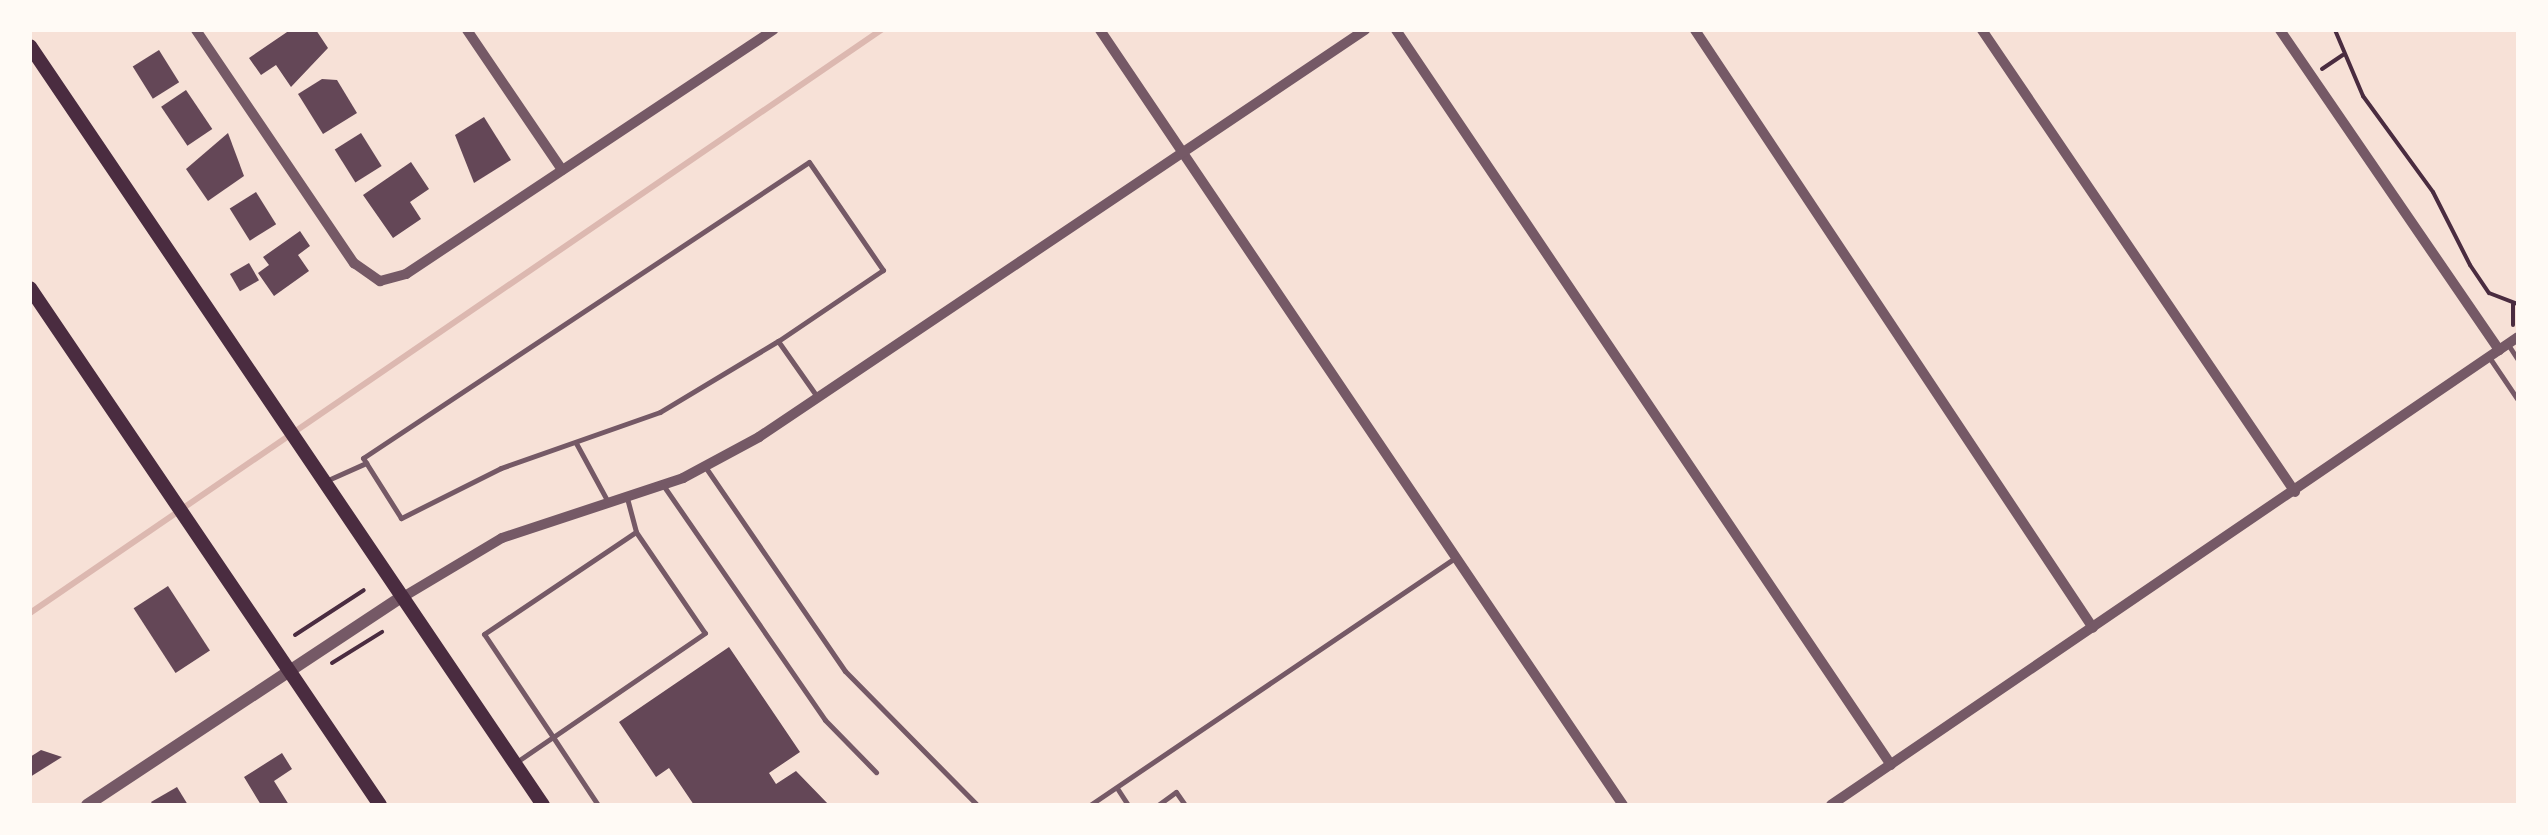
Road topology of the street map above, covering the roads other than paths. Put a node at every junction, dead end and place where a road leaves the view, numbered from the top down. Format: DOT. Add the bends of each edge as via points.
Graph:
graph roads {
  1 [pos="196,30"];
  2 [pos="467,30"];
  3 [pos="750,30"];
  4 [pos="773,30"];
  5 [pos="1100,30"];
  6 [pos="1365,30"];
  7 [pos="1396,30"];
  8 [pos="1694,30"];
  9 [pos="1982,30"];
  10 [pos="2280,30"];
  11 [pos="757,41"];
  12 [pos="30,46"];
  13 [pos="1183,154"];
  14 [pos="562,170"];
  15 [pos="31,291"];
  16 [pos="778,341"];
  17 [pos="2503,347"];
  18 [pos="2518,360"];
  19 [pos="818,398"];
  20 [pos="2518,400"];
  21 [pos="576,443"];
  22 [pos="366,463"];
  23 [pos="706,468"];
  24 [pos="2518,471"];
  25 [pos="320,484"];
  26 [pos="663,486"];
  27 [pos="2518,488"];
  28 [pos="2295,492"];
  29 [pos="627,498"];
  30 [pos="608,503"];
  31 [pos="636,532"];
  32 [pos="1457,557"];
  33 [pos="397,600"];
  34 [pos="2093,628"];
  35 [pos="288,670"];
  36 [pos="553,737"];
  37 [pos="514,763"];
  38 [pos="1891,765"];
  39 [pos="876,772"];
  40 [pos="1117,788"];
  41 [pos="91,804"];
  42 [pos="380,805"];
  43 [pos="543,805"];
  44 [pos="598,805"];
  45 [pos="977,805"];
  46 [pos="1090,805"];
  47 [pos="1128,805"];
  48 [pos="1158,805"];
  49 [pos="1184,805"];
  50 [pos="1623,805"];
  51 [pos="1831,805"];
  1 -- 14 [label="street" via="346,252 380,281 406,274"];
  2 -- 14 [label="street"];
  3 -- 11 [label="street"];
  4 -- 11 [label="street"];
  5 -- 13 [label="street"];
  6 -- 13 [label="street"];
  7 -- 38 [label="street"];
  8 -- 34 [label="street"];
  9 -- 28 [label="street"];
  10 -- 17 [label="street"];
  11 -- 14 [label="street"];
  12 -- 25 [label="main road"];
  13 -- 19 [label="street"];
  13 -- 32 [label="street"];
  15 -- 35 [label="main road"];
  16 -- 19 [label="lane"];
  16 -- 21 [label="lane" via="688,398"];
  16 -- 22 [label="lane" via="884,270 808,162"];
  17 -- 18 [label="lane"];
  17 -- 20 [label="lane"];
  17 -- 28 [label="street"];
  19 -- 23 [label="street"];
  21 -- 22 [label="lane" via="402,518"];
  21 -- 30 [label="lane"];
  22 -- 25 [label="lane"];
  23 -- 26 [label="street"];
  23 -- 45 [label="lane" via="845,671"];
  24 -- 27 [label="lane"];
  25 -- 33 [label="main road"];
  26 -- 29 [label="street"];
  26 -- 39 [label="lane" via="790,673"];
  28 -- 34 [label="street"];
  29 -- 30 [label="street"];
  29 -- 31 [label="lane"];
  30 -- 33 [label="street" via="502,538"];
  31 -- 36 [label="lane" via="705,633"];
  31 -- 36 [label="lane" via="484,634"];
  32 -- 40 [label="lane"];
  32 -- 50 [label="street"];
  33 -- 35 [label="street"];
  33 -- 37 [label="main road"];
  34 -- 38 [label="street"];
  35 -- 41 [label="street"];
  35 -- 42 [label="main road"];
  36 -- 37 [label="lane"];
  36 -- 44 [label="lane"];
  37 -- 43 [label="main road"];
  38 -- 51 [label="street"];
  40 -- 46 [label="lane"];
  40 -- 47 [label="lane"];
  48 -- 49 [label="lane" via="1176,792"];
}
